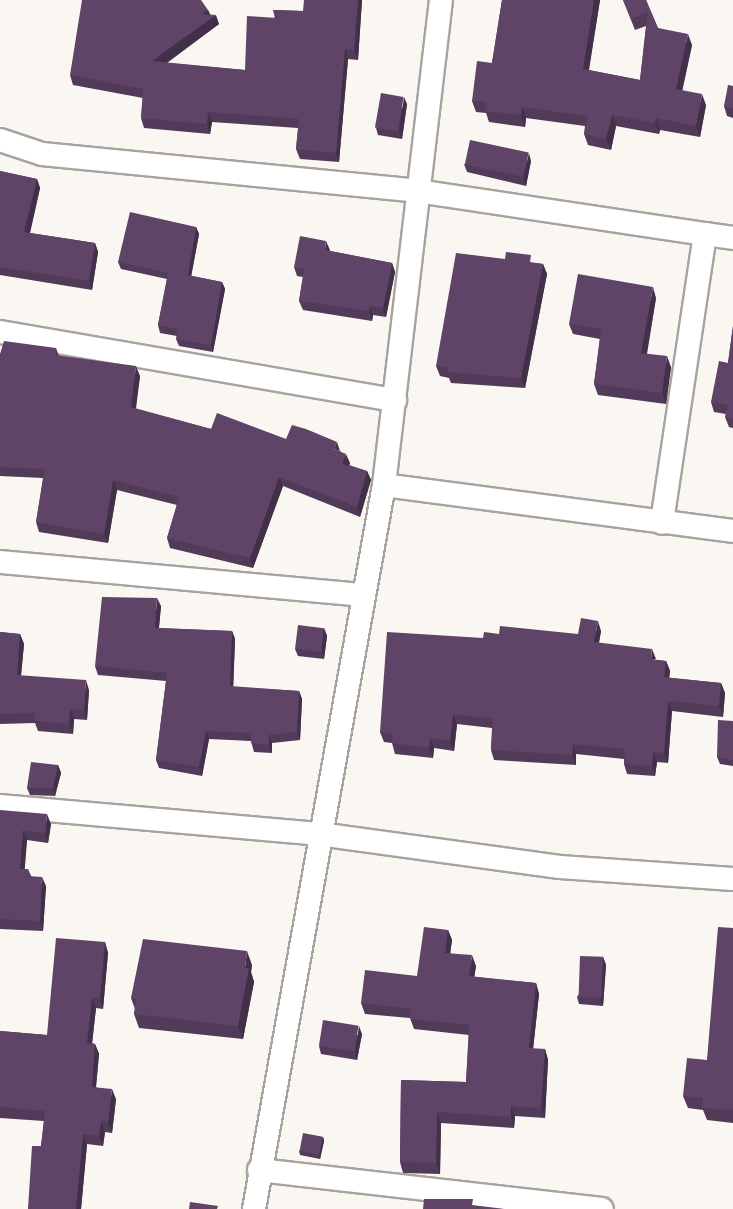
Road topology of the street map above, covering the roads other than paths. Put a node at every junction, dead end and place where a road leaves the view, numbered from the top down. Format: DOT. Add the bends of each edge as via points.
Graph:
graph roads {
  1 [pos="441,0"];
  2 [pos="0,140"];
  3 [pos="417,190"];
  4 [pos="705,234"];
  5 [pos="733,238"];
  6 [pos="0,332"];
  7 [pos="395,400"];
  8 [pos="384,485"];
  9 [pos="662,523"];
  10 [pos="733,531"];
  11 [pos="0,562"];
  12 [pos="361,595"];
  13 [pos="0,806"];
  14 [pos="319,834"];
  15 [pos="733,879"];
  16 [pos="259,1170"];
  17 [pos="254,1209"];
  18 [pos="602,1209"];
  1 -- 3 [label="street"];
  2 -- 3 [label="street" via="42,153"];
  3 -- 4 [label="street"];
  3 -- 7 [label="street"];
  4 -- 5 [label="street"];
  4 -- 9 [label="street"];
  6 -- 7 [label="street"];
  7 -- 8 [label="street"];
  8 -- 9 [label="street"];
  8 -- 12 [label="street"];
  9 -- 10 [label="street"];
  11 -- 12 [label="street"];
  12 -- 14 [label="street" via="345,721"];
  13 -- 14 [label="street"];
  14 -- 15 [label="street" via="560,867"];
  14 -- 16 [label="street"];
  16 -- 17 [label="street"];
  16 -- 18 [label="street"];
}
